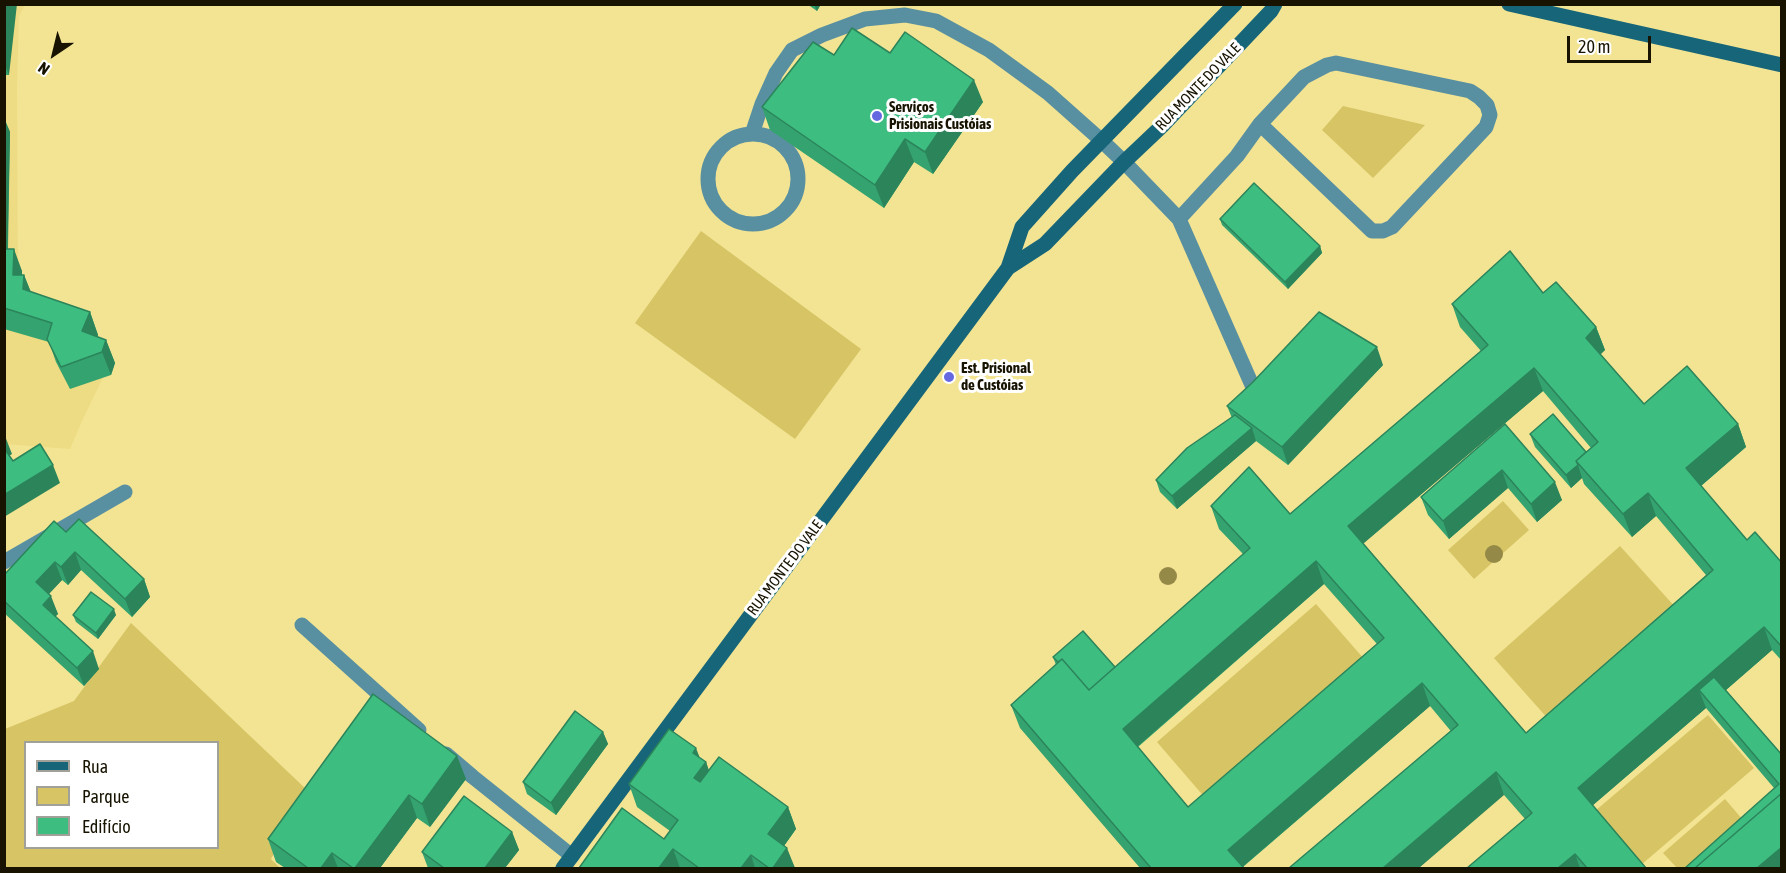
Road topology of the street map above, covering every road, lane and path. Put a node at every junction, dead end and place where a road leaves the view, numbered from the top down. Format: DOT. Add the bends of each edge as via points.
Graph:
graph roads {
  1 [pos="1235,4"];
  2 [pos="1289,4"];
  3 [pos="1509,4"];
  4 [pos="1273,8"];
  5 [pos="1782,65"];
  6 [pos="1260,124"];
  7 [pos="752,134"];
  8 [pos="1102,141"];
  9 [pos="1124,162"];
  10 [pos="1179,219"];
  11 [pos="1008,268"];
  12 [pos="1259,400"];
  13 [pos="125,492"];
  14 [pos="4,562"];
  15 [pos="302,626"];
  16 [pos="572,856"];
  17 [pos="562,868"];
  1 -- 8 [label="street, RUA MONTE DO VALE"];
  2 -- 4 [label="street, RUA MONTE DO VALE"];
  3 -- 5 [label="street"];
  4 -- 9 [label="street, RUA MONTE DO VALE"];
  6 -- 6 [label="street" via="1304,77 1336,63 1470,91 1487,105 1490,115 1486,127 1392,227 1383,231 1372,231"];
  6 -- 10 [label="street" via="1237,156"];
  7 -- 7 [label="street" via="724,144 709,169 713,198 721,210 747,224 776,218 788,208 799,181 790,153 767,136"];
  7 -- 8 [label="street" via="776,73 792,50 822,34 865,19 905,15 936,21 989,50 1048,93"];
  8 -- 9 [label="street"];
  8 -- 11 [label="street, RUA MONTE DO VALE" via="1022,227"];
  9 -- 10 [label="street"];
  9 -- 11 [label="street, RUA MONTE DO VALE" via="1045,244"];
  10 -- 12 [label="street"];
  11 -- 16 [label="street, RUA MONTE DO VALE"];
  13 -- 14 [label="street"];
  15 -- 16 [label="street" via="473,777"];
  16 -- 17 [label="street, RUA MONTE DO VALE"];
}
